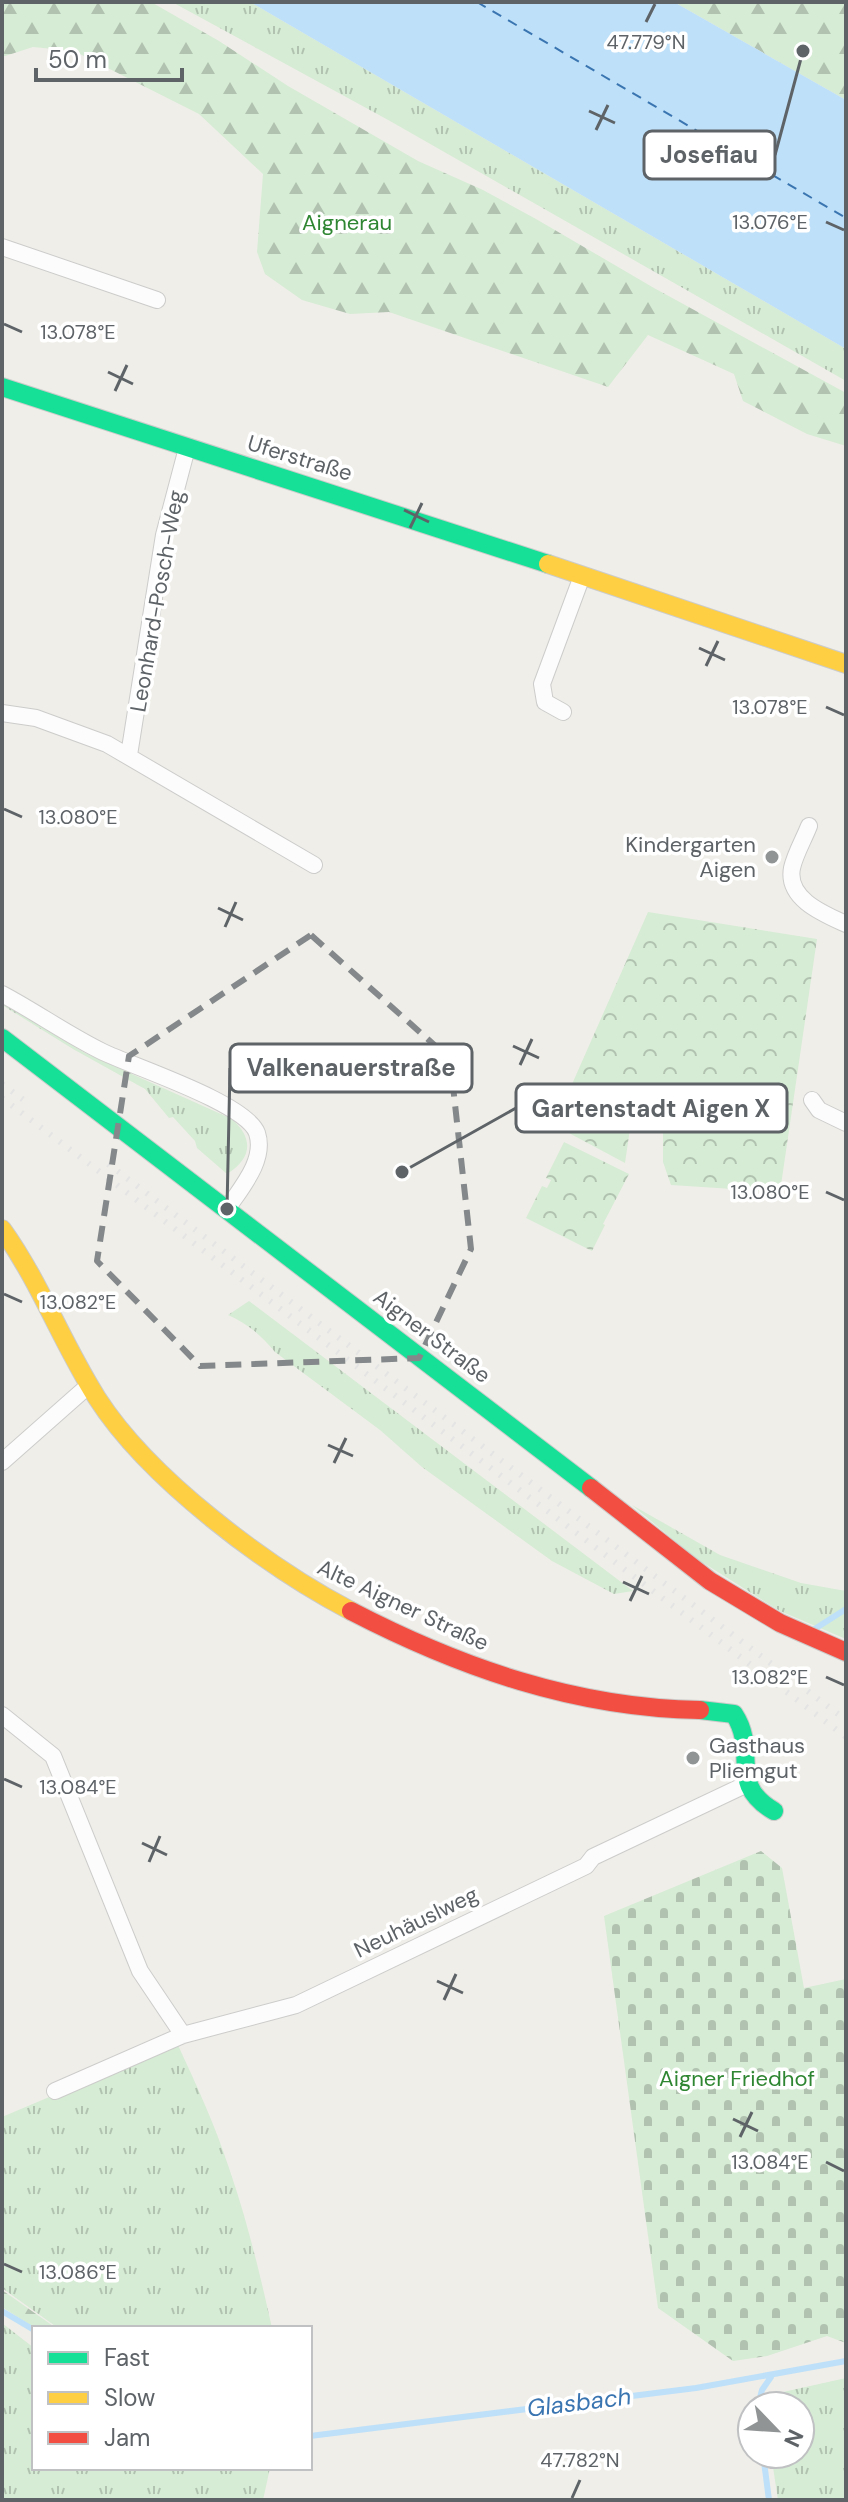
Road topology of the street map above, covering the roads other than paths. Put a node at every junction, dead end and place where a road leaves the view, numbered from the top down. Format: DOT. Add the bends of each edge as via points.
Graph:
graph roads {
  1 [pos="2,247"];
  2 [pos="157,300"];
  3 [pos="2,387"];
  4 [pos="187,448"];
  5 [pos="582,576"];
  6 [pos="846,664"];
  7 [pos="563,712"];
  8 [pos="2,713"];
  9 [pos="129,755"];
  10 [pos="809,826"];
  11 [pos="314,865"];
  12 [pos="846,924"];
  13 [pos="2,994"];
  14 [pos="2,1038"];
  15 [pos="812,1100"];
  16 [pos="846,1123"];
  17 [pos="227,1209"];
  18 [pos="2,1229"];
  19 [pos="88,1386"];
  20 [pos="2,1462"];
  21 [pos="846,1652"];
  22 [pos="2,1715"];
  23 [pos="747,1784"];
  24 [pos="774,1811"];
  25 [pos="183,2035"];
  26 [pos="55,2091"];
  1 -- 2 [label="street"];
  3 -- 4 [label="street, Uferstraße"];
  4 -- 5 [label="street, Uferstraße"];
  4 -- 9 [label="street, Leonhard-Posch-Weg" via="164,535"];
  5 -- 6 [label="street, Uferstraße"];
  5 -- 7 [label="street" via="542,684 545,702"];
  8 -- 9 [label="street" via="49,722"];
  9 -- 11 [label="street"];
  10 -- 12 [label="street" via="791,870 792,882 815,909"];
  13 -- 17 [label="street" via="100,1051 200,1092 250,1121 260,1147"];
  14 -- 17 [label="street, Aigner Straße"];
  15 -- 16 [label="street" via="819,1110"];
  17 -- 21 [label="street, Aigner Straße" via="710,1581 780,1623"];
  18 -- 19 [label="street, Alte Aigner Straße"];
  19 -- 20 [label="street"];
  19 -- 23 [label="street, Alte Aigner Straße" via="155,1467 304,1586 432,1650 510,1680 606,1702 730,1712 743,1729"];
  22 -- 25 [label="street" via="53,1756 140,1971"];
  23 -- 24 [label="street" via="755,1801"];
  23 -- 25 [label="street, Neuhäuslweg" via="296,2005"];
  25 -- 26 [label="street, Neuhäuslweg"];
}
